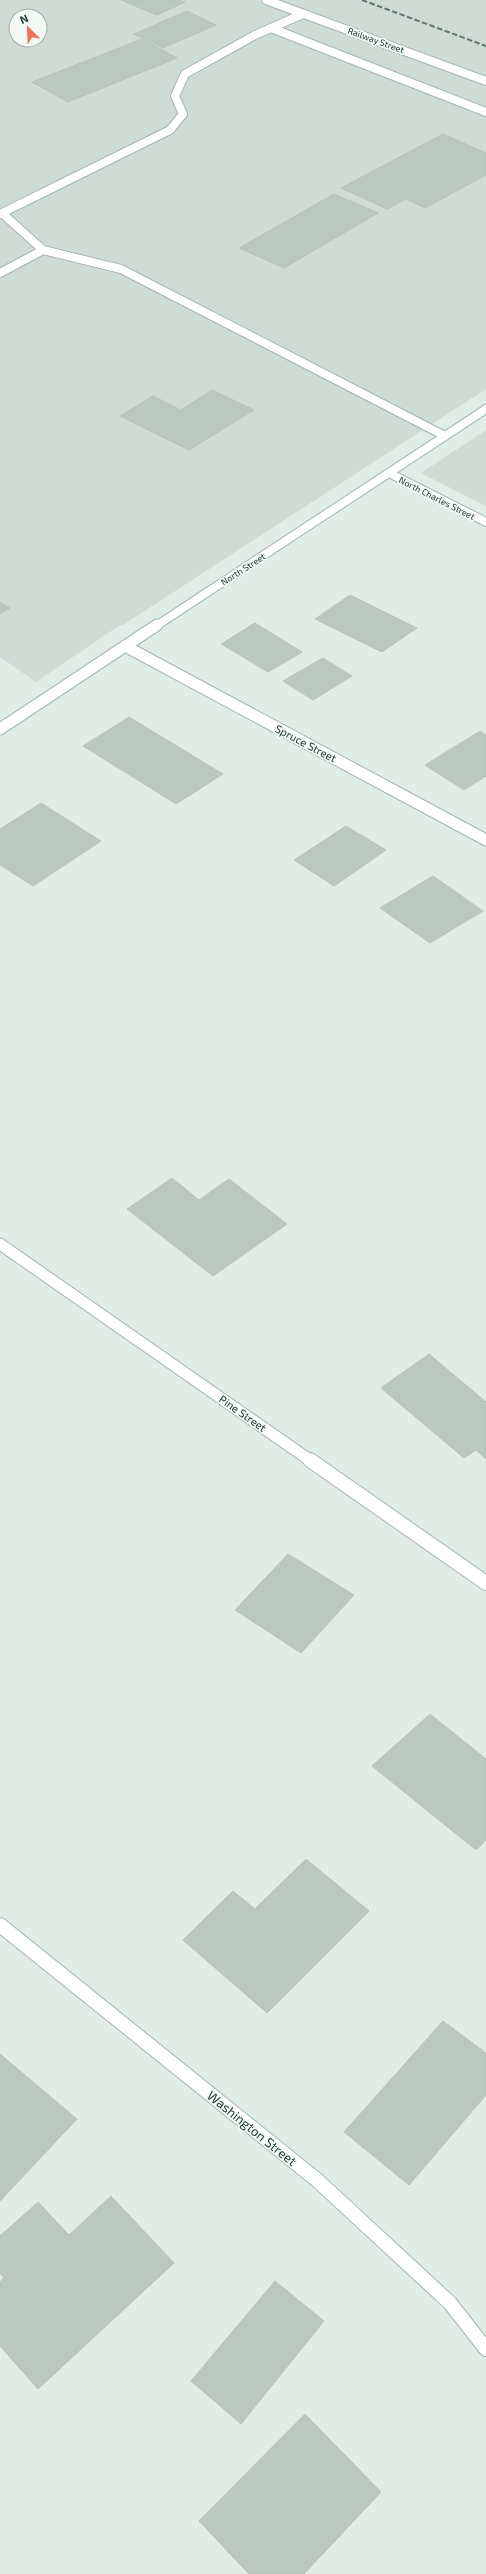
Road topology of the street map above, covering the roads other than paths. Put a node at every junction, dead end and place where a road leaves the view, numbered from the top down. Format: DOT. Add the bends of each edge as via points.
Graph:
graph roads {
  1 [pos="266,0"];
  2 [pos="303,14"];
  3 [pos="271,28"];
  4 [pos="486,81"];
  5 [pos="486,112"];
  6 [pos="2,214"];
  7 [pos="43,250"];
  8 [pos="0,273"];
  9 [pos="486,409"];
  10 [pos="445,436"];
  11 [pos="389,473"];
  12 [pos="486,522"];
  13 [pos="125,646"];
  14 [pos="0,729"];
  15 [pos="486,840"];
  16 [pos="0,1244"];
  17 [pos="486,1583"];
  18 [pos="0,1925"];
  19 [pos="486,2349"];
  1 -- 2 [label="street, Railway Street"];
  2 -- 3 [label="street"];
  2 -- 4 [label="street, Railway Street"];
  3 -- 5 [label="street"];
  3 -- 6 [label="street" via="186,74 175,96 183,114 170,130"];
  6 -- 7 [label="street"];
  7 -- 8 [label="street"];
  7 -- 10 [label="street" via="121,269"];
  9 -- 10 [label="street, North Street"];
  10 -- 11 [label="street, North Street"];
  11 -- 12 [label="street, North Charles Street"];
  11 -- 13 [label="street, North Street"];
  13 -- 14 [label="street, North Street"];
  13 -- 15 [label="street, Spruce Street"];
  16 -- 17 [label="street, Pine Street"];
  18 -- 19 [label="street, Washington Street" via="317,2180 450,2303"];
}
